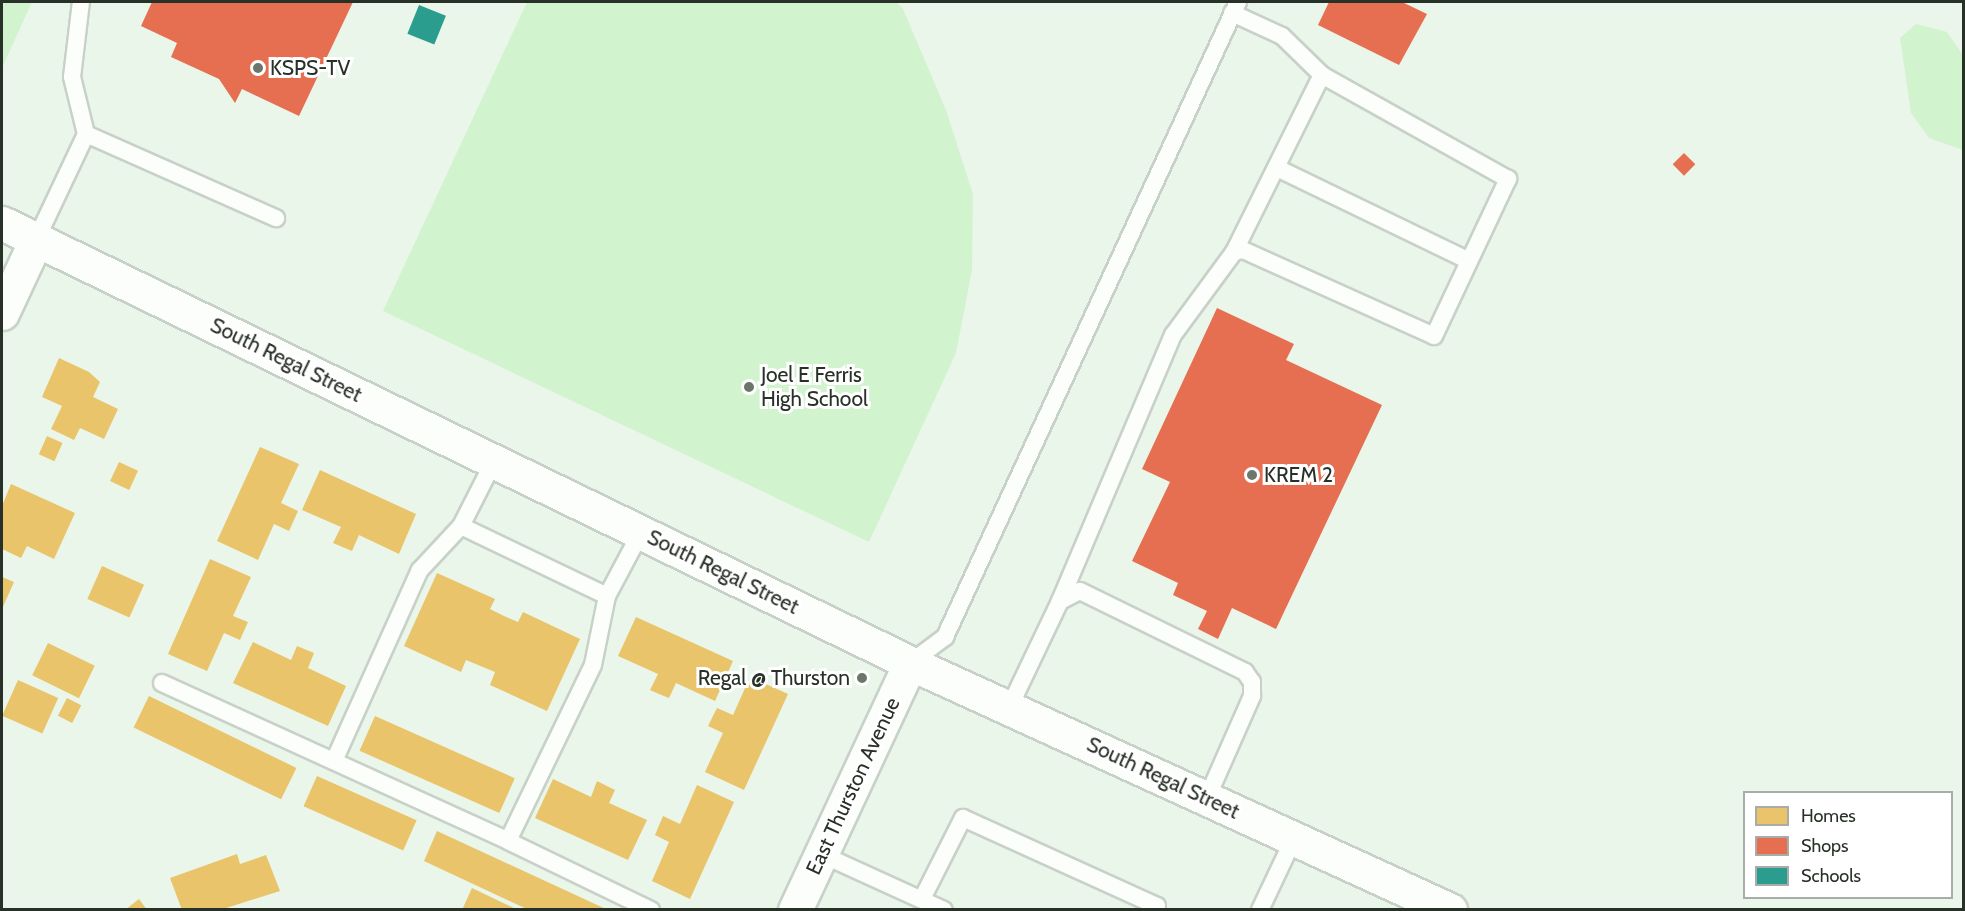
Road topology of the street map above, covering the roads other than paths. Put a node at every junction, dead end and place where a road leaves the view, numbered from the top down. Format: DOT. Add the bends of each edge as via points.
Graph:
graph roads {
  1 [pos="81,2"];
  2 [pos="1235,7"];
  3 [pos="1322,75"];
  4 [pos="86,134"];
  5 [pos="1276,168"];
  6 [pos="276,218"];
  7 [pos="2,224"];
  8 [pos="36,240"];
  9 [pos="1234,252"];
  10 [pos="1469,261"];
  11 [pos="2,313"];
  12 [pos="494,461"];
  13 [pos="461,526"];
  14 [pos="641,532"];
  15 [pos="607,596"];
  16 [pos="1060,601"];
  17 [pos="910,663"];
  18 [pos="162,682"];
  19 [pos="1008,708"];
  20 [pos="334,761"];
  21 [pos="1207,798"];
  22 [pos="1294,838"];
  23 [pos="508,841"];
  24 [pos="821,854"];
  25 [pos="922,899"];
  26 [pos="651,909"];
  27 [pos="795,909"];
  28 [pos="944,909"];
  29 [pos="1155,909"];
  30 [pos="1260,909"];
  31 [pos="1450,909"];
  1 -- 4 [label="lane" via="72,77"];
  2 -- 3 [label="lane" via="1282,36"];
  2 -- 17 [label="lane" via="945,637"];
  3 -- 5 [label="lane"];
  3 -- 10 [label="lane" via="1508,178"];
  4 -- 6 [label="lane"];
  4 -- 8 [label="lane"];
  5 -- 9 [label="lane"];
  5 -- 10 [label="lane"];
  7 -- 8 [label="main road, South Regal Street"];
  8 -- 11 [label="main road"];
  8 -- 12 [label="main road, South Regal Street"];
  9 -- 10 [label="lane" via="1243,250 1434,336"];
  9 -- 16 [label="lane" via="1173,335"];
  12 -- 13 [label="lane"];
  12 -- 14 [label="main road, South Regal Street"];
  13 -- 15 [label="lane"];
  13 -- 20 [label="lane" via="420,570"];
  14 -- 15 [label="lane"];
  14 -- 17 [label="main road, South Regal Street"];
  15 -- 23 [label="lane" via="593,665"];
  16 -- 19 [label="lane"];
  16 -- 21 [label="lane" via="1080,591 1245,672 1252,696"];
  17 -- 19 [label="main road, South Regal Street"];
  17 -- 24 [label="main road, East Thurston Avenue"];
  18 -- 20 [label="lane"];
  19 -- 21 [label="main road, South Regal Street"];
  20 -- 23 [label="lane"];
  21 -- 22 [label="main road, South Regal Street"];
  22 -- 30 [label="lane"];
  22 -- 31 [label="main road, South Regal Street"];
  23 -- 26 [label="lane"];
  24 -- 25 [label="lane"];
  24 -- 27 [label="main road, East Thurston Avenue"];
  25 -- 28 [label="lane"];
  25 -- 29 [label="lane" via="963,818 1157,906"];
}
